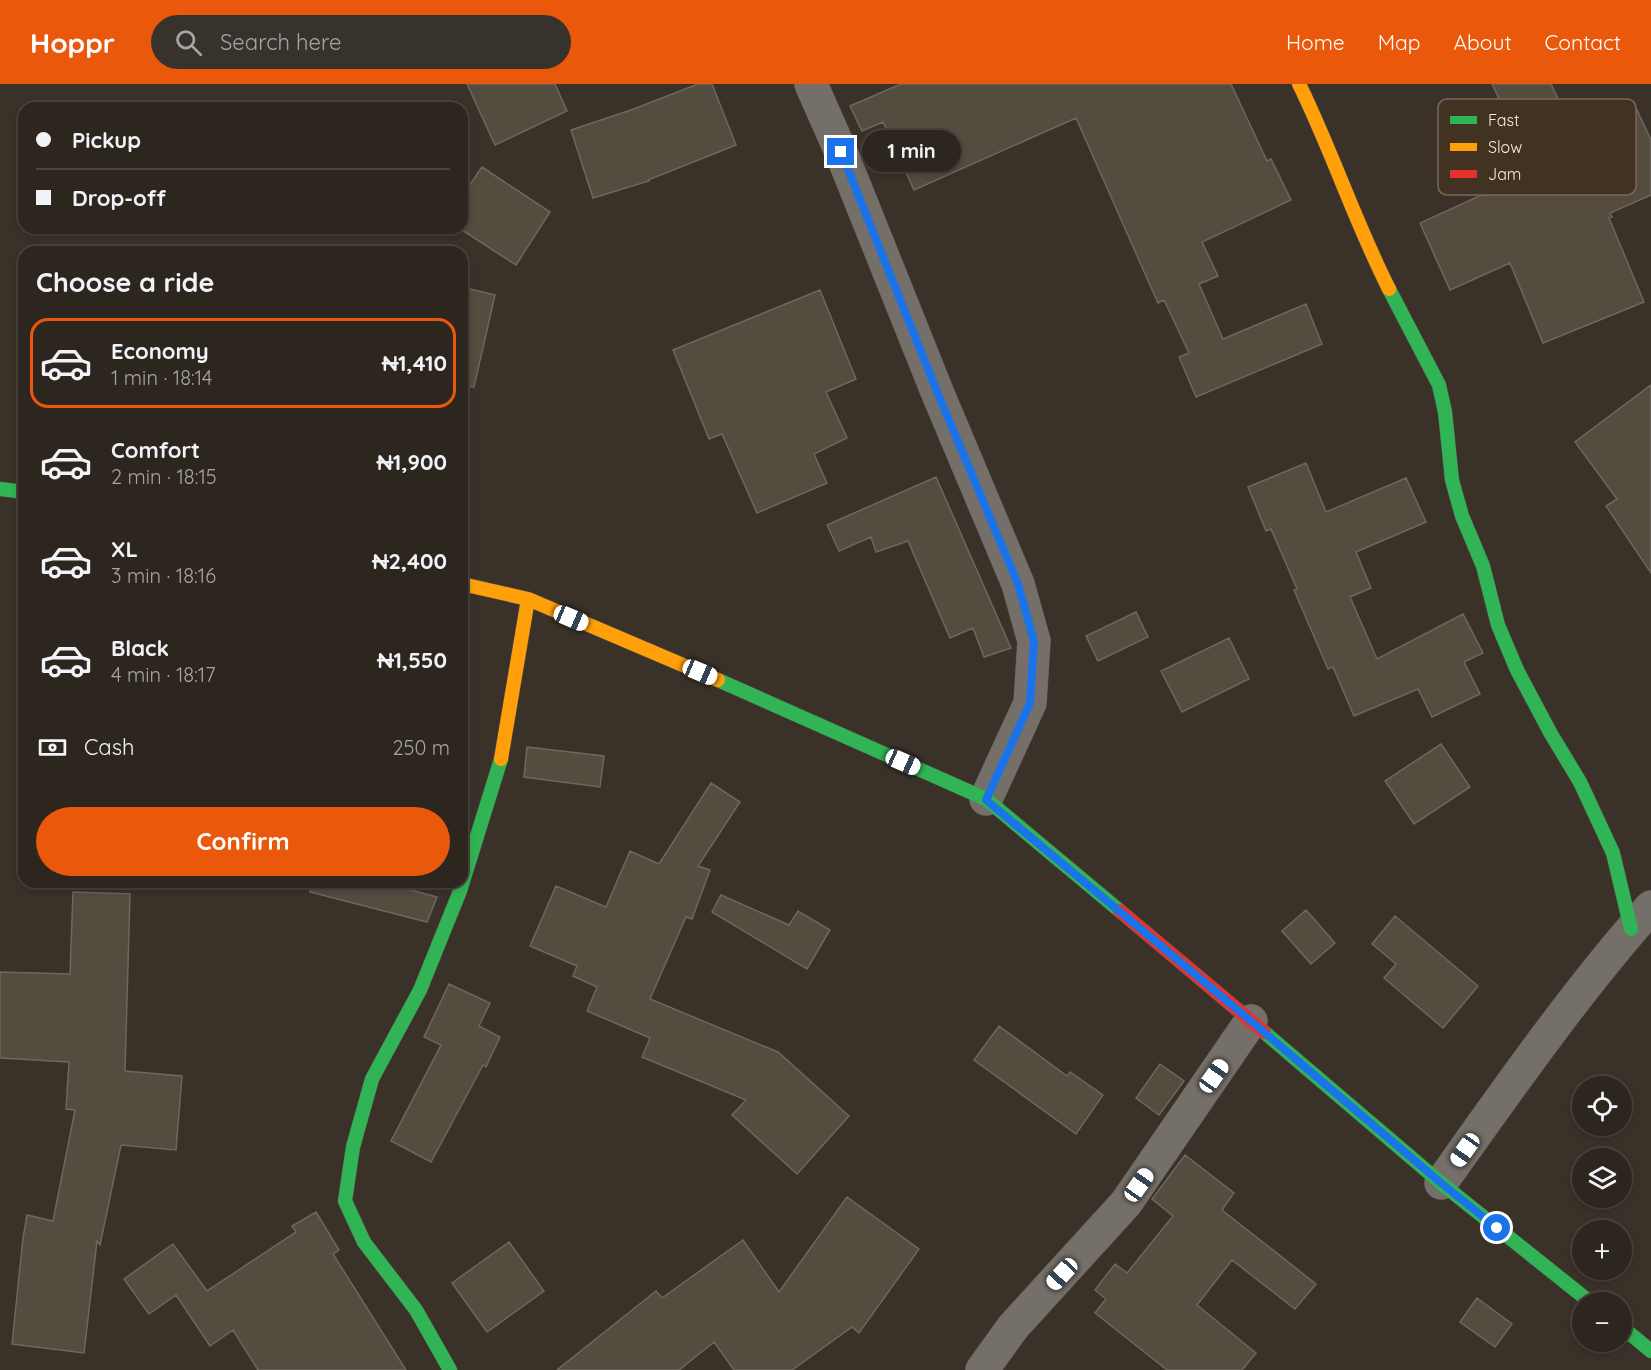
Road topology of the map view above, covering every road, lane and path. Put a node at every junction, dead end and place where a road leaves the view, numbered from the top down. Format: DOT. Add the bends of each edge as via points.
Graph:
graph roads {
  1 [pos="811,84"];
  2 [pos="1299,84"];
  3 [pos="0,489"];
  4 [pos="18,491"];
  5 [pos="468,585"];
  6 [pos="528,599"];
  7 [pos="986,800"];
  8 [pos="468,865"];
  9 [pos="461,888"];
  10 [pos="1641,918"];
  11 [pos="1251,1021"];
  12 [pos="1441,1183"];
  13 [pos="1577,1292"];
  14 [pos="1632,1335"];
  15 [pos="1651,1351"];
  16 [pos="450,1370"];
  17 [pos="982,1370"];
  1 -- 7 [label="street" via="1018,584 1034,641 1030,703"];
  2 -- 10 [label="street" via="1375,260 1439,385 1452,480 1483,566 1498,625 1517,670 1580,783"];
  3 -- 4 [label="street"];
  5 -- 6 [label="street"];
  6 -- 7 [label="street"];
  6 -- 8 [label="street" via="503,753"];
  7 -- 11 [label="street"];
  9 -- 16 [label="street" via="420,990 372,1079 352,1147 345,1201 364,1242 416,1310"];
  10 -- 12 [label="street" via="1512,1082"];
  11 -- 12 [label="street"];
  11 -- 17 [label="street" via="1126,1203 1013,1327"];
  12 -- 13 [label="street"];
  14 -- 15 [label="street"];
}
